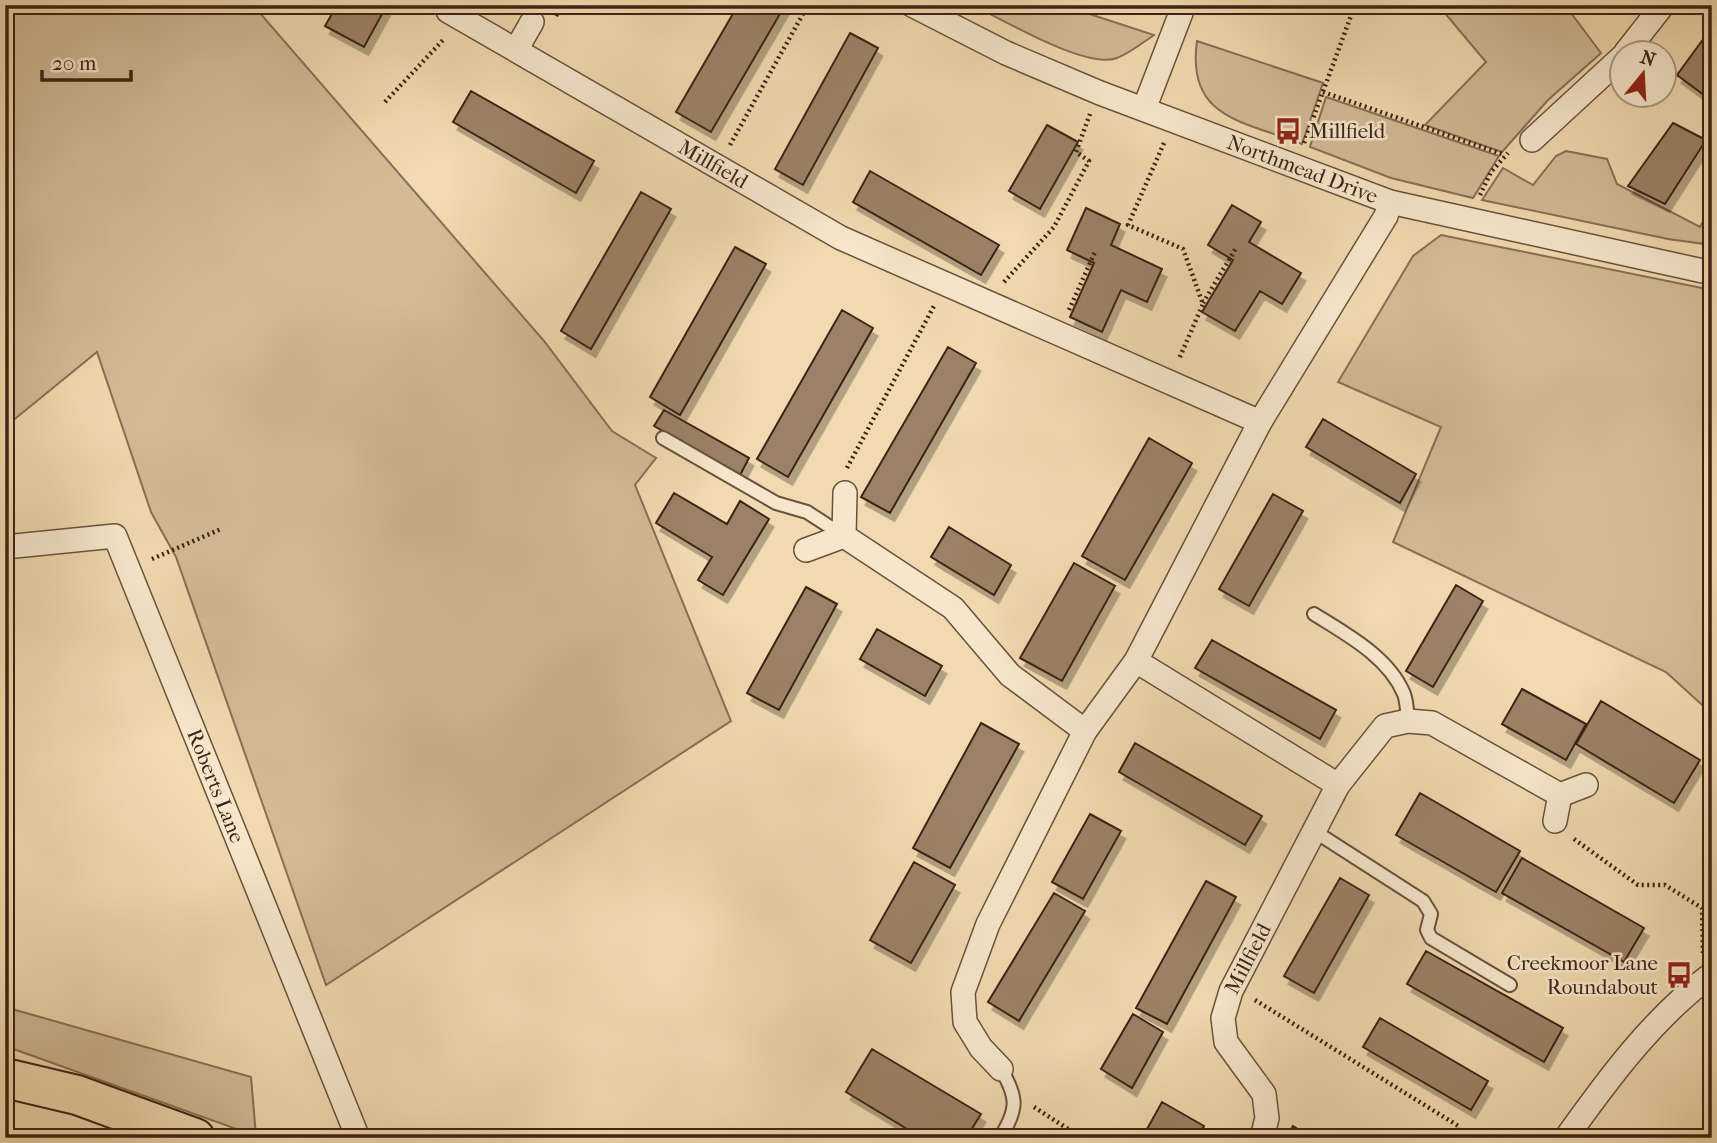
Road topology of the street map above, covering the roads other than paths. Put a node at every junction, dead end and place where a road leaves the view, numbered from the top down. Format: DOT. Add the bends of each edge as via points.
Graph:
graph roads {
  1 [pos="912,5"];
  2 [pos="1184,5"];
  3 [pos="1663,5"];
  4 [pos="457,12"];
  5 [pos="532,22"];
  6 [pos="1637,38"];
  7 [pos="516,50"];
  8 [pos="1608,73"];
  9 [pos="1144,109"];
  10 [pos="1532,140"];
  11 [pos="1390,202"];
  12 [pos="1712,273"];
  13 [pos="1260,422"];
  14 [pos="663,438"];
  15 [pos="845,494"];
  16 [pos="844,536"];
  17 [pos="5,547"];
  18 [pos="806,550"];
  19 [pos="1314,614"];
  20 [pos="1136,661"];
  21 [pos="1408,721"];
  22 [pos="1085,731"];
  23 [pos="1338,785"];
  24 [pos="1586,786"];
  25 [pos="1560,795"];
  26 [pos="1555,821"];
  27 [pos="1314,831"];
  28 [pos="1708,968"];
  29 [pos="1510,985"];
  30 [pos="1001,1069"];
  31 [pos="5,1078"];
  32 [pos="195,1138"];
  33 [pos="358,1138"];
  34 [pos="999,1138"];
  35 [pos="1262,1138"];
  36 [pos="1566,1138"];
  1 -- 9 [label="street, Northmead Drive" via="1006,54"];
  2 -- 9 [label="street"];
  3 -- 6 [label="street"];
  4 -- 7 [label="street, Millfield"];
  5 -- 7 [label="street"];
  7 -- 13 [label="street, Millfield" via="841,237"];
  8 -- 10 [label="street"];
  9 -- 11 [label="street, Northmead Drive"];
  11 -- 12 [label="street, Northmead Drive"];
  11 -- 13 [label="street" via="1386,216"];
  13 -- 20 [label="street"];
  14 -- 16 [label="lane"];
  15 -- 16 [label="street"];
  16 -- 18 [label="street"];
  16 -- 22 [label="street" via="953,608 1010,675"];
  17 -- 33 [label="street, Roberts Lane" via="115,536"];
  19 -- 21 [label="lane" via="1359,642 1383,665 1404,694"];
  20 -- 22 [label="street"];
  20 -- 23 [label="street"];
  21 -- 23 [label="street, Millfield" via="1385,726"];
  21 -- 25 [label="street" via="1432,723"];
  22 -- 30 [label="street" via="998,903 963,992 965,1022"];
  23 -- 27 [label="street, Millfield"];
  24 -- 25 [label="street"];
  25 -- 26 [label="street"];
  27 -- 29 [label="lane" via="1423,901 1431,914 1427,930 1431,938"];
  27 -- 35 [label="street, Millfield" via="1233,986 1223,1018 1226,1042 1264,1094 1267,1118"];
  28 -- 36 [label="street" via="1611,1074"];
  30 -- 34 [label="lane" via="1016,1096"];
  31 -- 32 [label="highway" via="76,1095"];
}
